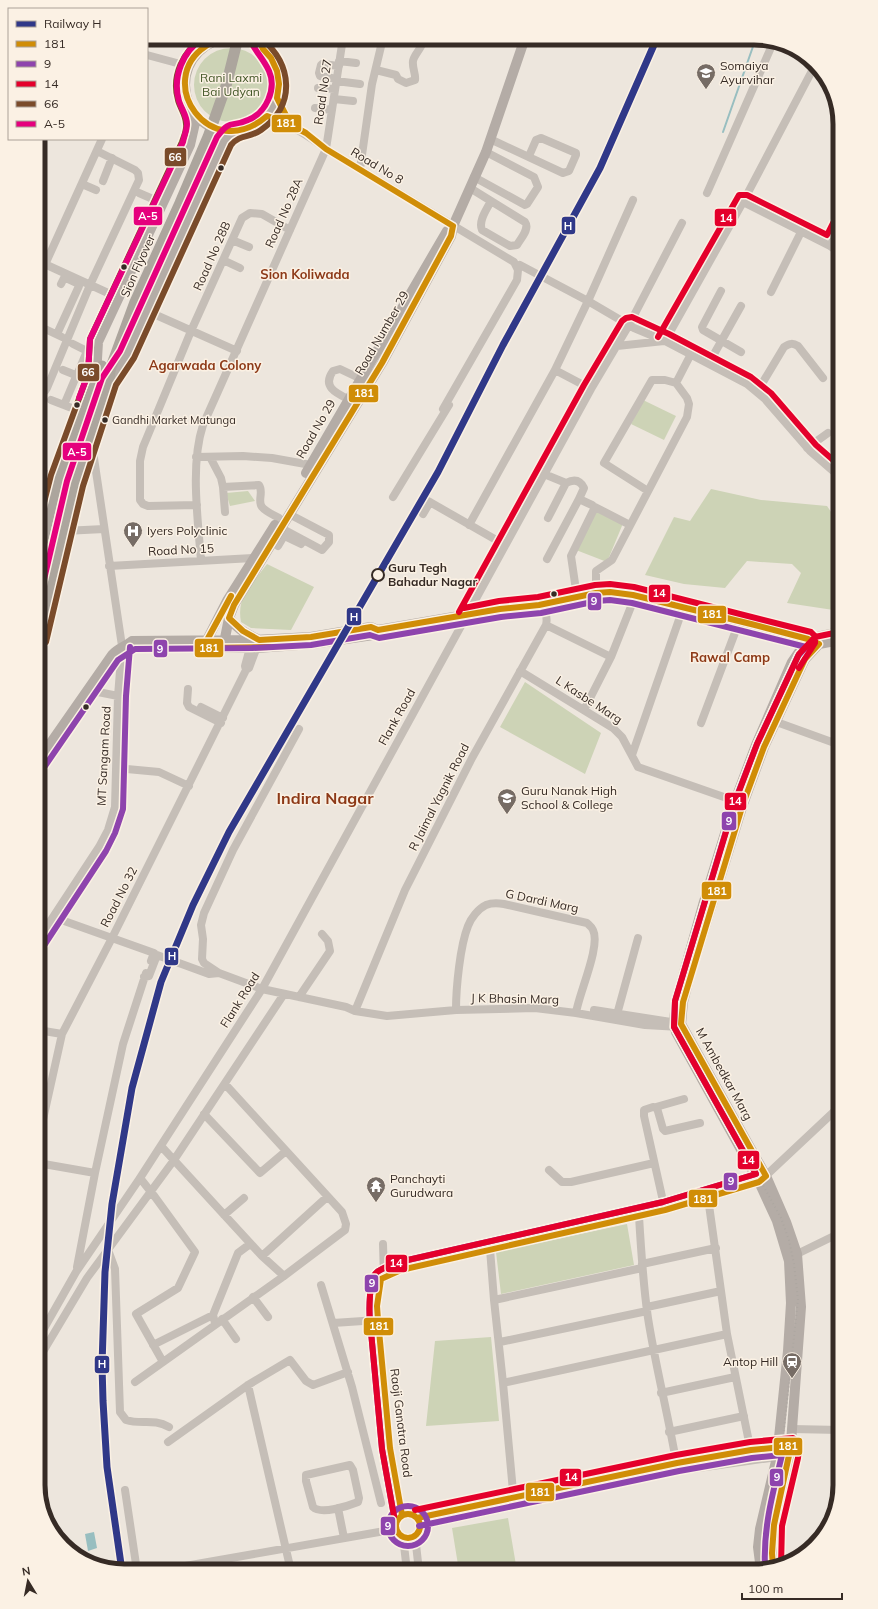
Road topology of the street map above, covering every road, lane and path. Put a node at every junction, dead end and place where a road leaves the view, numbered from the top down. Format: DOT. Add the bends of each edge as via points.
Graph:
graph roads {
  1 [pos="208,45"];
  2 [pos="232,45"];
  3 [pos="236,45"];
  4 [pos="256,45"];
  5 [pos="261,45"];
  6 [pos="342,45"];
  7 [pos="382,45"];
  8 [pos="421,45"];
  9 [pos="523,45"];
  10 [pos="771,47"];
  11 [pos="263,49"];
  12 [pos="148,55"];
  13 [pos="339,63"];
  14 [pos="356,63"];
  15 [pos="188,66"];
  16 [pos="376,70"];
  17 [pos="812,70"];
  18 [pos="351,78"];
  19 [pos="336,81"];
  20 [pos="360,84"];
  21 [pos="318,88"];
  22 [pos="277,98"];
  23 [pos="334,99"];
  24 [pos="353,102"];
  25 [pos="315,108"];
  26 [pos="332,110"];
  27 [pos="193,112"];
  28 [pos="267,116"];
  29 [pos="291,125"];
  30 [pos="231,132"];
  31 [pos="490,139"];
  32 [pos="102,140"];
  33 [pos="326,149"];
  34 [pos="97,151"];
  35 [pos="486,152"];
  36 [pos="529,156"];
  37 [pos="112,158"];
  38 [pos="360,169"];
  39 [pos="474,177"];
  40 [pos="103,181"];
  41 [pos="82,184"];
  42 [pos="470,188"];
  43 [pos="96,190"];
  44 [pos="139,193"];
  45 [pos="707,193"];
  46 [pos="633,200"];
  47 [pos="491,201"];
  48 [pos="742,202"];
  49 [pos="162,203"];
  50 [pos="682,223"];
  51 [pos="453,226"];
  52 [pos="290,230"];
  53 [pos="801,232"];
  54 [pos="833,240"];
  55 [pos="234,241"];
  56 [pos="830,246"];
  57 [pos="249,247"];
  58 [pos="833,248"];
  59 [pos="45,255"];
  60 [pos="224,261"];
  61 [pos="517,264"];
  62 [pos="45,265"];
  63 [pos="240,268"];
  64 [pos="60,284"];
  65 [pos="90,285"];
  66 [pos="721,291"];
  67 [pos="771,292"];
  68 [pos="119,298"];
  69 [pos="588,301"];
  70 [pos="741,306"];
  71 [pos="147,311"];
  72 [pos="67,313"];
  73 [pos="77,317"];
  74 [pos="631,327"];
  75 [pos="45,329"];
  76 [pos="191,331"];
  77 [pos="57,334"];
  78 [pos="665,341"];
  79 [pos="70,342"];
  80 [pos="721,342"];
  81 [pos="637,344"];
  82 [pos="617,346"];
  83 [pos="237,351"];
  84 [pos="741,352"];
  85 [pos="691,354"];
  86 [pos="85,357"];
  87 [pos="708,363"];
  88 [pos="103,366"];
  89 [pos="555,370"];
  90 [pos="63,372"];
  91 [pos="76,377"];
  92 [pos="823,378"];
  93 [pos="361,379"];
  94 [pos="94,381"];
  95 [pos="108,383"];
  96 [pos="676,383"];
  97 [pos="591,389"];
  98 [pos="45,391"];
  99 [pos="757,392"];
  100 [pos="51,400"];
  101 [pos="353,401"];
  102 [pos="64,406"];
  103 [pos="443,409"];
  104 [pos="82,412"];
  105 [pos="828,433"];
  106 [pos="91,435"];
  107 [pos="806,448"];
  108 [pos="210,456"];
  109 [pos="196,457"];
  110 [pos="314,466"];
  111 [pos="833,471"];
  112 [pos="45,473"];
  113 [pos="544,474"];
  114 [pos="58,478"];
  115 [pos="566,483"];
  116 [pos="223,487"];
  117 [pos="648,491"];
  118 [pos="392,497"];
  119 [pos="579,499"];
  120 [pos="197,505"];
  121 [pos="592,505"];
  122 [pos="225,512"];
  123 [pos="289,514"];
  124 [pos="423,514"];
  125 [pos="548,518"];
  126 [pos="469,525"];
  127 [pos="630,525"];
  128 [pos="104,529"];
  129 [pos="281,529"];
  130 [pos="45,531"];
  131 [pos="64,531"];
  132 [pos="505,545"];
  133 [pos="278,546"];
  134 [pos="322,556"];
  135 [pos="547,559"];
  136 [pos="257,560"];
  137 [pos="201,561"];
  138 [pos="109,566"];
  139 [pos="596,593"];
  140 [pos="633,596"];
  141 [pos="576,597"];
  142 [pos="539,605"];
  143 [pos="683,608"];
  144 [pos="45,611"];
  145 [pos="466,616"];
  146 [pos="229,618"];
  147 [pos="739,622"];
  148 [pos="546,624"];
  149 [pos="833,634"];
  150 [pos="808,639"];
  151 [pos="833,641"];
  152 [pos="207,644"];
  153 [pos="223,644"];
  154 [pos="255,644"];
  155 [pos="819,644"];
  156 [pos="124,646"];
  157 [pos="611,658"];
  158 [pos="520,670"];
  159 [pos="188,689"];
  160 [pos="88,690"];
  161 [pos="118,696"];
  162 [pos="584,710"];
  163 [pos="199,711"];
  164 [pos="772,720"];
  165 [pos="221,722"];
  166 [pos="701,723"];
  167 [pos="299,729"];
  168 [pos="833,742"];
  169 [pos="45,752"];
  170 [pos="632,755"];
  171 [pos="116,768"];
  172 [pos="189,786"];
  173 [pos="739,802"];
  174 [pos="53,917"];
  175 [pos="45,929"];
  176 [pos="322,934"];
  177 [pos="112,938"];
  178 [pos="638,938"];
  179 [pos="219,973"];
  180 [pos="144,977"];
  181 [pos="262,989"];
  182 [pos="284,994"];
  183 [pos="299,997"];
  184 [pos="456,1007"];
  185 [pos="356,1008"];
  186 [pos="576,1010"];
  187 [pos="616,1016"];
  188 [pos="678,1025"];
  189 [pos="45,1031"];
  190 [pos="62,1034"];
  191 [pos="225,1084"];
  192 [pos="684,1099"];
  193 [pos="656,1107"];
  194 [pos="45,1110"];
  195 [pos="833,1113"];
  196 [pos="204,1114"];
  197 [pos="700,1123"];
  198 [pos="161,1146"];
  199 [pos="286,1151"];
  200 [pos="174,1160"];
  201 [pos="654,1163"];
  202 [pos="45,1164"];
  203 [pos="549,1170"];
  204 [pos="95,1173"];
  205 [pos="140,1178"];
  206 [pos="763,1179"];
  207 [pos="151,1192"];
  208 [pos="328,1197"];
  209 [pos="244,1198"];
  210 [pos="709,1205"];
  211 [pos="665,1210"];
  212 [pos="224,1215"];
  213 [pos="639,1216"];
  214 [pos="833,1236"];
  215 [pos="250,1244"];
  216 [pos="383,1244"];
  217 [pos="716,1248"];
  218 [pos="490,1249"];
  219 [pos="108,1250"];
  220 [pos="797,1254"];
  221 [pos="262,1256"];
  222 [pos="642,1266"];
  223 [pos="76,1272"];
  224 [pos="284,1276"];
  225 [pos="384,1278"];
  226 [pos="321,1285"];
  227 [pos="721,1291"];
  228 [pos="254,1297"];
  229 [pos="494,1300"];
  230 [pos="647,1309"];
  231 [pos="268,1317"];
  232 [pos="217,1319"];
  233 [pos="378,1320"];
  234 [pos="333,1323"];
  235 [pos="45,1326"];
  236 [pos="727,1334"];
  237 [pos="45,1338"];
  238 [pos="236,1339"];
  239 [pos="794,1339"];
  240 [pos="51,1340"];
  241 [pos="500,1342"];
  242 [pos="153,1345"];
  243 [pos="45,1348"];
  244 [pos="654,1350"];
  245 [pos="163,1362"];
  246 [pos="348,1372"];
  247 [pos="735,1377"];
  248 [pos="135,1382"];
  249 [pos="504,1383"];
  250 [pos="248,1385"];
  251 [pos="661,1393"];
  252 [pos="744,1416"];
  253 [pos="168,1427"];
  254 [pos="792,1429"];
  255 [pos="833,1430"];
  256 [pos="669,1432"];
  257 [pos="168,1442"];
  258 [pos="749,1442"];
  259 [pos="778,1446"];
  260 [pos="790,1451"];
  261 [pos="777,1457"];
  262 [pos="677,1467"];
  263 [pos="125,1490"];
  264 [pos="514,1501"];
  265 [pos="381,1503"];
  266 [pos="338,1508"];
  267 [pos="402,1515"];
  268 [pos="419,1522"];
  269 [pos="396,1529"];
  270 [pos="415,1536"];
  271 [pos="403,1537"];
  272 [pos="344,1538"];
  273 [pos="287,1549"];
  274 [pos="773,1561"];
  275 [pos="760,1563"];
  276 [pos="136,1564"];
  277 [pos="212,1564"];
  278 [pos="290,1564"];
  279 [pos="406,1564"];
  280 [pos="418,1564"];
  1 -- 15 [label="main road"];
  2 -- 88 [label="highway, Sion Flyover" via="223,82 200,146"];
  3 -- 88 [label="highway, Sion Flyover, bridge" via="226,86 208,137 135,302"];
  4 -- 11 [label="main road"];
  5 -- 11 [label="main road"];
  6 -- 13 [label="street, Road No 27"];
  7 -- 16 [label="street"];
  8 -- 16 [label="street" via="413,60 415,80 406,83 393,74"];
  9 -- 31 [label="main road, Road Number 29"];
  10 -- 45 [label="street"];
  11 -- 22 [label="main road" via="277,71"];
  12 -- 15 [label="street"];
  13 -- 14 [label="street"];
  13 -- 19 [label="street, Road No 27"];
  13 -- 19 [label="street" via="322,64 319,72 320,76"];
  15 -- 27 [label="main road" via="184,84 186,98"];
  16 -- 38 [label="street"];
  17 -- 48 [label="street"];
  18 -- 19 [label="street"];
  19 -- 20 [label="street"];
  19 -- 21 [label="street"];
  19 -- 23 [label="street, Road No 27"];
  22 -- 28 [label="main road"];
  22 -- 29 [label="street"];
  23 -- 24 [label="street"];
  23 -- 26 [label="street, Road No 27"];
  25 -- 26 [label="street"];
  26 -- 33 [label="street, Road No 27"];
  27 -- 30 [label="main road" via="203,122 216,129"];
  27 -- 49 [label="main road" via="195,123 190,145"];
  28 -- 29 [label="street, Road No 8"];
  28 -- 30 [label="main road" via="257,125"];
  29 -- 33 [label="street, Road No 8"];
  30 -- 71 [label="main road" via="218,152"];
  31 -- 35 [label="main road, Road Number 29"];
  31 -- 36 [label="street"];
  32 -- 34 [label="street"];
  33 -- 38 [label="street, Road No 8"];
  33 -- 52 [label="street, Road No 28A"];
  34 -- 37 [label="street"];
  34 -- 41 [label="street"];
  35 -- 39 [label="main road, Road Number 29"];
  35 -- 39 [label="street" via="534,177 538,187 525,205"];
  36 -- 36 [label="street" via="563,173 570,171 576,153 541,138 536,140"];
  37 -- 40 [label="street"];
  37 -- 65 [label="street" via="135,170 139,180"];
  38 -- 51 [label="street, Road No 8"];
  39 -- 42 [label="main road, Road Number 29"];
  41 -- 43 [label="street"];
  41 -- 59 [label="street"];
  42 -- 47 [label="street"];
  42 -- 51 [label="main road, Road Number 29"];
  44 -- 49 [label="street"];
  46 -- 69 [label="street"];
  47 -- 47 [label="street" via="527,223 527,228 517,245 510,246 482,230 481,222"];
  48 -- 53 [label="street"];
  48 -- 78 [label="street"];
  49 -- 68 [label="main road"];
  50 -- 74 [label="street, Flank Road"];
  51 -- 61 [label="street, Road No 8"];
  51 -- 93 [label="main road, Road No 29" via="446,233"];
  51 -- 101 [label="main road, Road Number 29" via="452,236 382,363"];
  52 -- 55 [label="street, Road No 28B" via="262,214 250,213 242,218"];
  52 -- 83 [label="street, Road No 28A"];
  53 -- 56 [label="street"];
  53 -- 67 [label="street"];
  54 -- 56 [label="street"];
  55 -- 57 [label="street"];
  55 -- 60 [label="street, Road No 28B"];
  56 -- 58 [label="street"];
  60 -- 63 [label="street"];
  60 -- 76 [label="street, Road No 28B"];
  61 -- 69 [label="street, Road No 8"];
  61 -- 103 [label="street" via="517,280"];
  61 -- 118 [label="street" via="524,272 447,408"];
  62 -- 65 [label="street"];
  64 -- 72 [label="street" via="66,278 79,285"];
  65 -- 68 [label="street"];
  65 -- 73 [label="street"];
  66 -- 80 [label="street" via="702,327 705,332"];
  68 -- 88 [label="main road" via="98,342"];
  69 -- 74 [label="street, Road No 8"];
  69 -- 89 [label="street"];
  70 -- 80 [label="street"];
  71 -- 76 [label="street"];
  71 -- 95 [label="main road" via="127,355"];
  72 -- 73 [label="street"];
  72 -- 77 [label="street"];
  73 -- 79 [label="street"];
  74 -- 78 [label="street"];
  74 -- 81 [label="street"];
  74 -- 82 [label="street, Flank Road"];
  75 -- 77 [label="street"];
  76 -- 83 [label="street"];
  76 -- 120 [label="street, Road No 28B" via="143,447 140,461 140,500 148,506"];
  77 -- 79 [label="street"];
  78 -- 81 [label="street"];
  78 -- 85 [label="street"];
  79 -- 86 [label="street" via="86,350"];
  79 -- 98 [label="street"];
  80 -- 84 [label="street"];
  80 -- 87 [label="street"];
  81 -- 82 [label="street"];
  82 -- 97 [label="street, Flank Road"];
  83 -- 109 [label="street, Road No 28A" via="203,425"];
  85 -- 87 [label="street"];
  85 -- 96 [label="street"];
  86 -- 88 [label="street"];
  86 -- 91 [label="street"];
  87 -- 99 [label="street"];
  88 -- 94 [label="highway"];
  88 -- 95 [label="highway"];
  89 -- 97 [label="street"];
  89 -- 126 [label="street"];
  90 -- 91 [label="street"];
  91 -- 94 [label="street"];
  91 -- 102 [label="street"];
  92 -- 99 [label="street" via="798,346 789,344 784,347"];
  93 -- 101 [label="main road, Road No 29"];
  93 -- 101 [label="street" via="340,369 331,374 328,380 332,388"];
  94 -- 95 [label="highway"];
  94 -- 104 [label="highway"];
  95 -- 106 [label="highway"];
  96 -- 117 [label="street" via="687,398 689,411"];
  96 -- 117 [label="street" via="652,380 604,463"];
  97 -- 113 [label="street, Flank Road"];
  99 -- 107 [label="street"];
  100 -- 102 [label="street"];
  101 -- 110 [label="main road, Road Number 29"];
  102 -- 104 [label="street"];
  104 -- 114 [label="highway"];
  105 -- 107 [label="street"];
  106 -- 128 [label="street, MT Sangam Road"];
  106 -- 131 [label="highway" via="75,484"];
  107 -- 111 [label="street"];
  108 -- 109 [label="street"];
  108 -- 110 [label="street" via="272,458"];
  108 -- 116 [label="street"];
  109 -- 120 [label="street, Road No 28A"];
  110 -- 123 [label="main road, Road Number 29"];
  110 -- 129 [label="main road, Road No 29"];
  112 -- 114 [label="street"];
  113 -- 115 [label="street"];
  113 -- 132 [label="street, Flank Road"];
  114 -- 130 [label="highway"];
  115 -- 119 [label="street" via="572,480 582,484 584,488"];
  115 -- 125 [label="street"];
  116 -- 122 [label="street"];
  116 -- 129 [label="street" via="259,485 262,489 260,503"];
  117 -- 127 [label="street"];
  119 -- 121 [label="street"];
  119 -- 135 [label="street"];
  120 -- 137 [label="street, Road No 28A"];
  123 -- 129 [label="main road, Road Number 29"];
  123 -- 129 [label="street" via="329,535 329,542 322,550"];
  124 -- 126 [label="street" via="429,502"];
  126 -- 132 [label="street"];
  127 -- 139 [label="street" via="612,560 596,571"];
  127 -- 141 [label="street" via="595,507 571,556"];
  128 -- 131 [label="street"];
  128 -- 138 [label="street, MT Sangam Road"];
  129 -- 133 [label="street"];
  129 -- 134 [label="street"];
  129 -- 136 [label="main road, Road Number 29"];
  129 -- 136 [label="main road, Road No 29"];
  131 -- 144 [label="highway"];
  132 -- 145 [label="street, Flank Road"];
  136 -- 137 [label="street, Road No 15"];
  136 -- 146 [label="main road, Road Number 29"];
  136 -- 152 [label="main road, Road No 29" via="227,601"];
  137 -- 138 [label="street, Road No 15"];
  138 -- 156 [label="street, MT Sangam Road"];
  139 -- 140 [label="main road" via="610,592"];
  139 -- 141 [label="main road"];
  140 -- 143 [label="main road"];
  140 -- 157 [label="street"];
  141 -- 142 [label="main road"];
  142 -- 145 [label="main road"];
  142 -- 148 [label="street" via="545,612"];
  143 -- 147 [label="main road"];
  143 -- 170 [label="street"];
  145 -- 154 [label="main road" via="378,630 371,627 363,633 311,640"];
  145 -- 181 [label="street, Flank Road"];
  146 -- 153 [label="main road, Road Number 29"];
  146 -- 154 [label="main road"];
  147 -- 150 [label="main road"];
  147 -- 166 [label="street"];
  148 -- 157 [label="street"];
  148 -- 158 [label="street, R Jaimal Yagnik Road"];
  149 -- 150 [label="main road"];
  150 -- 155 [label="main road"];
  150 -- 164 [label="main road" via="792,662"];
  151 -- 155 [label="main road"];
  152 -- 153 [label="main road"];
  152 -- 156 [label="main road" via="132,641"];
  153 -- 154 [label="main road"];
  154 -- 165 [label="street, Road No 32" via="250,668 246,670"];
  155 -- 164 [label="main road, M Ambedkar Marg" via="805,659"];
  156 -- 160 [label="main road" via="112,655"];
  156 -- 161 [label="street, MT Sangam Road"];
  157 -- 162 [label="street"];
  158 -- 162 [label="street, L Kasbe Marg"];
  158 -- 185 [label="street, R Jaimal Yagnik Road" via="405,890"];
  159 -- 165 [label="street" via="189,707"];
  160 -- 161 [label="street"];
  160 -- 169 [label="main road"];
  161 -- 171 [label="street, MT Sangam Road"];
  162 -- 170 [label="street, L Kasbe Marg" via="614,728"];
  163 -- 165 [label="street"];
  164 -- 168 [label="street"];
  164 -- 173 [label="main road, M Ambedkar Marg" via="764,747"];
  165 -- 172 [label="street, Road No 32"];
  167 -- 179 [label="street" via="233,850 204,913 201,925 202,959"];
  170 -- 173 [label="street, L Kasbe Marg" via="638,767"];
  171 -- 172 [label="street" via="158,772"];
  171 -- 174 [label="street, MT Sangam Road" via="115,807 108,830"];
  172 -- 177 [label="street, Road No 32"];
  173 -- 188 [label="main road, M Ambedkar Marg"];
  174 -- 175 [label="street, MT Sangam Road"];
  174 -- 177 [label="street"];
  176 -- 183 [label="street" via="328,942 330,951"];
  177 -- 180 [label="street" via="154,953"];
  177 -- 190 [label="street, Road No 32"];
  178 -- 187 [label="street"];
  179 -- 180 [label="street" via="209,974 157,955 149,976"];
  179 -- 181 [label="street, J K Bhasin Marg"];
  180 -- 204 [label="street" via="123,1044"];
  181 -- 182 [label="street, J K Bhasin Marg"];
  181 -- 198 [label="street, Flank Road"];
  182 -- 183 [label="street, J K Bhasin Marg"];
  182 -- 191 [label="street"];
  183 -- 185 [label="street, J K Bhasin Marg"];
  184 -- 185 [label="street, J K Bhasin Marg" via="397,1013"];
  184 -- 186 [label="street, J K Bhasin Marg"];
  184 -- 186 [label="street, G Dardi Marg" via="462,947 468,925 477,911 494,903 587,923 593,929 593,952"];
  186 -- 187 [label="street, J K Bhasin Marg"];
  187 -- 188 [label="street, J K Bhasin Marg" via="645,1025"];
  188 -- 206 [label="main road, M Ambedkar Marg"];
  189 -- 190 [label="street"];
  190 -- 194 [label="street, Road No 32"];
  191 -- 196 [label="street"];
  191 -- 199 [label="street"];
  192 -- 193 [label="street"];
  193 -- 197 [label="street" via="665,1131"];
  193 -- 201 [label="street" via="646,1109 644,1113"];
  195 -- 206 [label="street"];
  196 -- 199 [label="street" via="260,1173"];
  196 -- 200 [label="street"];
  198 -- 200 [label="street"];
  198 -- 205 [label="street, Flank Road"];
  199 -- 208 [label="street"];
  200 -- 207 [label="street"];
  200 -- 212 [label="street"];
  201 -- 203 [label="street" via="571,1182 562,1182"];
  201 -- 211 [label="street"];
  202 -- 204 [label="street"];
  204 -- 223 [label="street"];
  205 -- 207 [label="street"];
  205 -- 223 [label="street, Flank Road"];
  206 -- 211 [label="street"];
  206 -- 220 [label="main road, M Ambedkar Marg" via="786,1222"];
  206 -- 239 [label="main road" via="789,1260"];
  207 -- 219 [label="street"];
  207 -- 242 [label="street" via="195,1252 178,1288 136,1314"];
  208 -- 221 [label="street"];
  208 -- 224 [label="street" via="342,1212 345,1230"];
  209 -- 212 [label="street"];
  210 -- 217 [label="street"];
  211 -- 213 [label="street"];
  212 -- 215 [label="street"];
  213 -- 218 [label="street"];
  213 -- 222 [label="street"];
  214 -- 220 [label="street"];
  215 -- 221 [label="street"];
  215 -- 232 [label="street" via="238,1253"];
  216 -- 225 [label="street"];
  217 -- 222 [label="street"];
  217 -- 227 [label="street"];
  218 -- 225 [label="street" via="401,1270"];
  218 -- 229 [label="street"];
  219 -- 240 [label="street" via="87,1278"];
  219 -- 253 [label="street" via="115,1269 120,1412 126,1420 141,1423 151,1421"];
  220 -- 239 [label="main road, M Ambedkar Marg" via="801,1307"];
  221 -- 224 [label="street"];
  222 -- 229 [label="street"];
  222 -- 230 [label="street"];
  223 -- 235 [label="street, Flank Road"];
  224 -- 228 [label="street"];
  225 -- 233 [label="street, Raoji Ganatra Road" via="381,1279 376,1306"];
  226 -- 234 [label="street"];
  227 -- 230 [label="street"];
  227 -- 236 [label="street"];
  228 -- 231 [label="street"];
  228 -- 232 [label="street"];
  229 -- 241 [label="street"];
  230 -- 241 [label="street"];
  230 -- 244 [label="street"];
  232 -- 238 [label="street"];
  232 -- 242 [label="street"];
  232 -- 245 [label="street"];
  233 -- 234 [label="street"];
  233 -- 267 [label="street, Raoji Ganatra Road" via="390,1448"];
  234 -- 246 [label="street"];
  236 -- 244 [label="street"];
  236 -- 247 [label="street"];
  237 -- 240 [label="street"];
  239 -- 254 [label="main road, M Ambedkar Marg"];
  239 -- 259 [label="main road"];
  240 -- 243 [label="street"];
  241 -- 249 [label="street"];
  242 -- 245 [label="street"];
  244 -- 249 [label="street"];
  244 -- 251 [label="street"];
  245 -- 248 [label="street"];
  246 -- 250 [label="street" via="313,1385 290,1360"];
  246 -- 265 [label="street"];
  247 -- 251 [label="street"];
  247 -- 252 [label="street"];
  249 -- 264 [label="street"];
  250 -- 257 [label="street"];
  250 -- 273 [label="street"];
  251 -- 256 [label="street"];
  252 -- 256 [label="street"];
  252 -- 258 [label="street"];
  254 -- 255 [label="street"];
  254 -- 260 [label="main road, M Ambedkar Marg"];
  256 -- 262 [label="street"];
  259 -- 260 [label="street"];
  259 -- 261 [label="main road"];
  259 -- 262 [label="street"];
  260 -- 261 [label="street"];
  260 -- 274 [label="main road, M Ambedkar Marg" via="774,1524"];
  261 -- 262 [label="street"];
  261 -- 275 [label="main road" via="760,1529 758,1547"];
  262 -- 264 [label="street"];
  263 -- 276 [label="street"];
  264 -- 268 [label="street"];
  266 -- 266 [label="street" via="358,1501 352,1466 306,1475 312,1507 321,1510"];
  266 -- 272 [label="street"];
  267 -- 268 [label="street" via="410,1514"];
  267 -- 269 [label="street" via="397,1521"];
  268 -- 270 [label="street" via="420,1530"];
  269 -- 271 [label="street"];
  269 -- 272 [label="street"];
  270 -- 271 [label="street"];
  270 -- 280 [label="street"];
  271 -- 279 [label="street"];
  272 -- 273 [label="street"];
  273 -- 277 [label="street"];
  273 -- 278 [label="street"];
}
